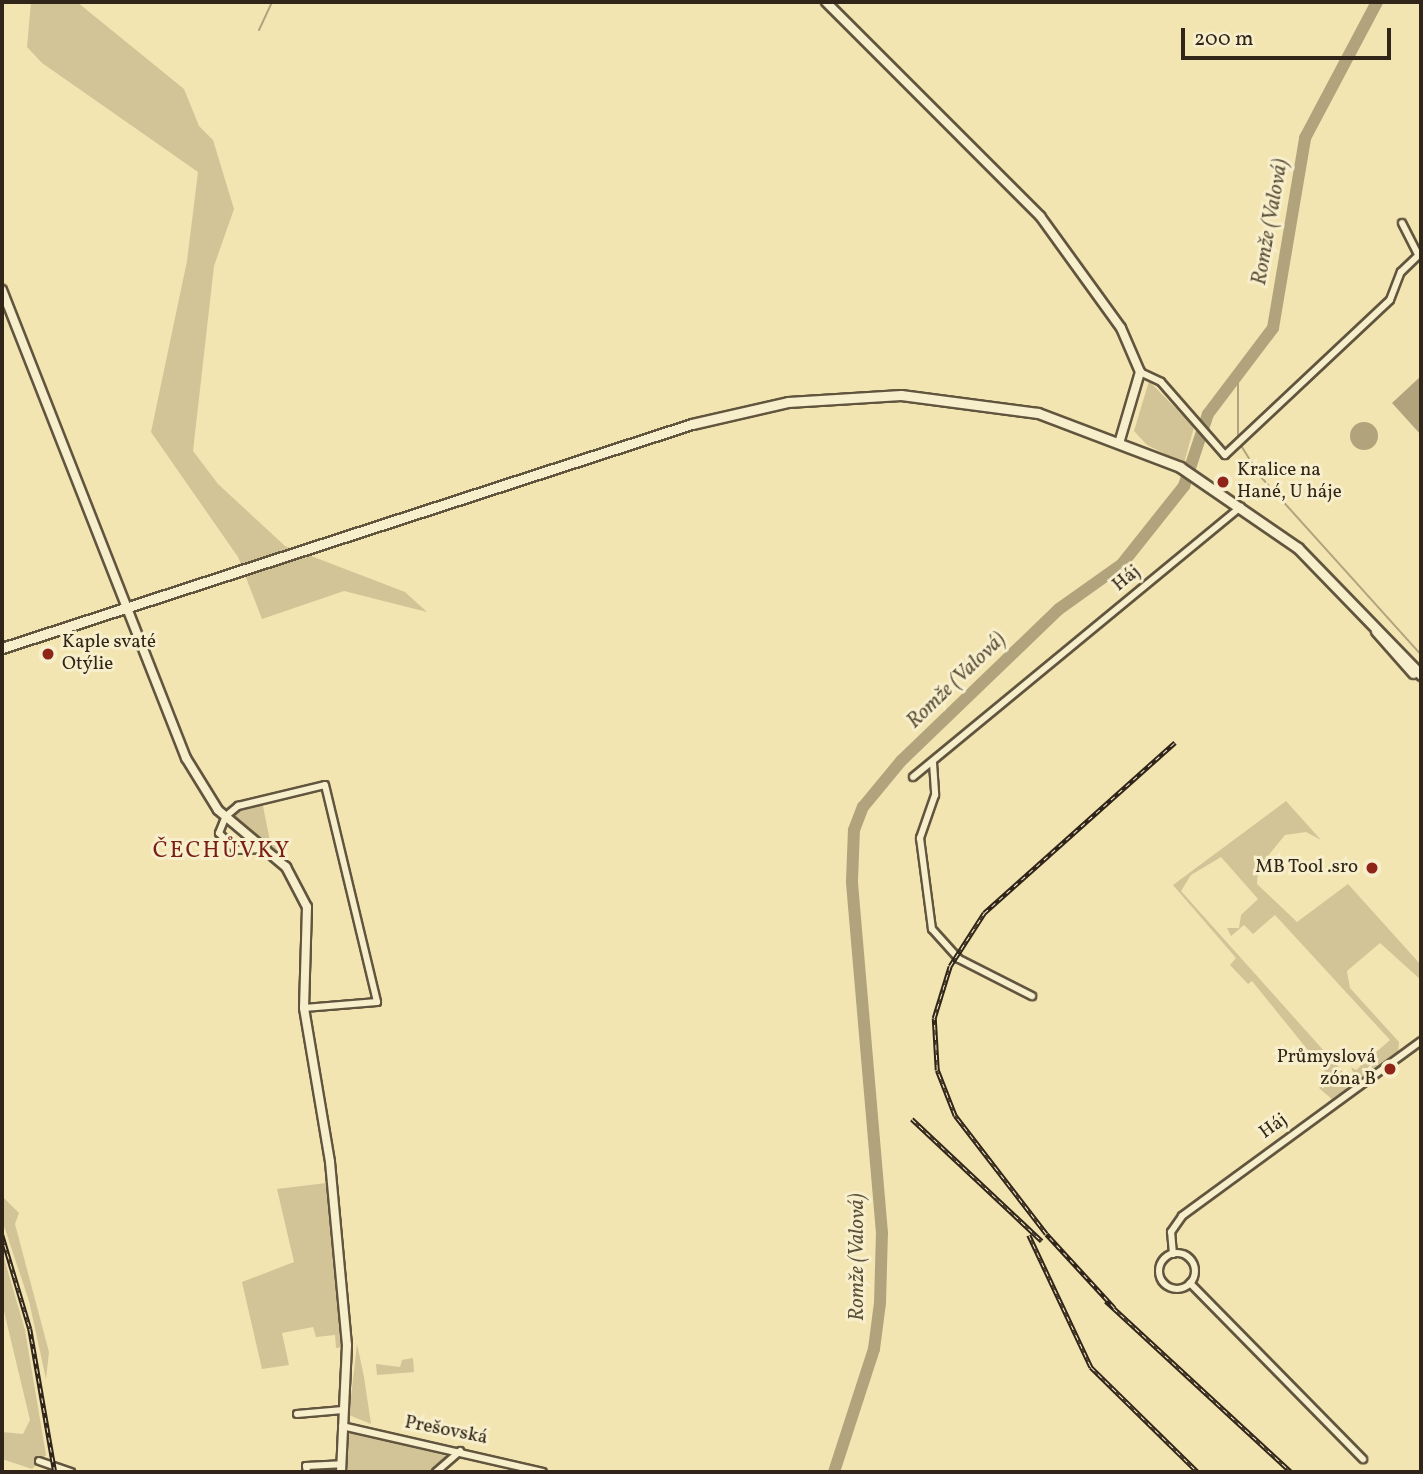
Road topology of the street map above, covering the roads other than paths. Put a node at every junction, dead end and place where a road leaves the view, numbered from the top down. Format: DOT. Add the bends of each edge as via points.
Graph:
graph roads {
  1 [pos="826,2"];
  2 [pos="1402,223"];
  3 [pos="1420,253"];
  4 [pos="2,290"];
  5 [pos="1140,372"];
  6 [pos="1120,440"];
  7 [pos="1242,505"];
  8 [pos="124,609"];
  9 [pos="2,648"];
  10 [pos="1421,678"];
  11 [pos="934,761"];
  12 [pos="913,777"];
  13 [pos="226,816"];
  14 [pos="269,849"];
  15 [pos="1032,996"];
  16 [pos="303,1008"];
  17 [pos="1421,1041"];
  18 [pos="1172,1254"];
  19 [pos="1190,1283"];
  20 [pos="344,1410"];
  21 [pos="297,1414"];
  22 [pos="342,1426"];
  23 [pos="460,1451"];
  24 [pos="1363,1459"];
  25 [pos="39,1461"];
  26 [pos="341,1468"];
  27 [pos="71,1472"];
  28 [pos="307,1472"];
  29 [pos="436,1472"];
  30 [pos="543,1472"];
  1 -- 5 [label="street" via="1040,216 1121,328"];
  2 -- 3 [label="street"];
  3 -- 5 [label="street" via="1390,300 1225,455 1158,380"];
  4 -- 8 [label="street"];
  5 -- 6 [label="street"];
  6 -- 7 [label="main road" via="1180,467"];
  6 -- 8 [label="main road" via="1023,409 947,397 788,402 692,424"];
  7 -- 10 [label="main road" via="1359,607"];
  7 -- 11 [label="street, Háj"];
  8 -- 9 [label="main road"];
  8 -- 13 [label="street" via="186,758"];
  11 -- 12 [label="street, Háj"];
  11 -- 15 [label="street" via="935,795 920,838 932,929 956,957"];
  13 -- 14 [label="street"];
  13 -- 14 [label="street" via="219,833 237,851"];
  13 -- 16 [label="street" via="238,806 321,783 328,789 377,1002"];
  14 -- 16 [label="street" via="290,873 308,912"];
  16 -- 20 [label="street" via="333,1205 347,1345"];
  17 -- 18 [label="street, Háj" via="1182,1216 1171,1232"];
  18 -- 19 [label="street" via="1191,1261"];
  18 -- 19 [label="street" via="1160,1265 1161,1279 1174,1289"];
  19 -- 24 [label="street" via="1349,1450"];
  20 -- 21 [label="street"];
  20 -- 22 [label="street"];
  22 -- 23 [label="street, Prešovská"];
  22 -- 26 [label="street"];
  23 -- 29 [label="street"];
  23 -- 30 [label="street, Prešovská"];
  25 -- 27 [label="street"];
  26 -- 28 [label="street" via="306,1466"];
}
